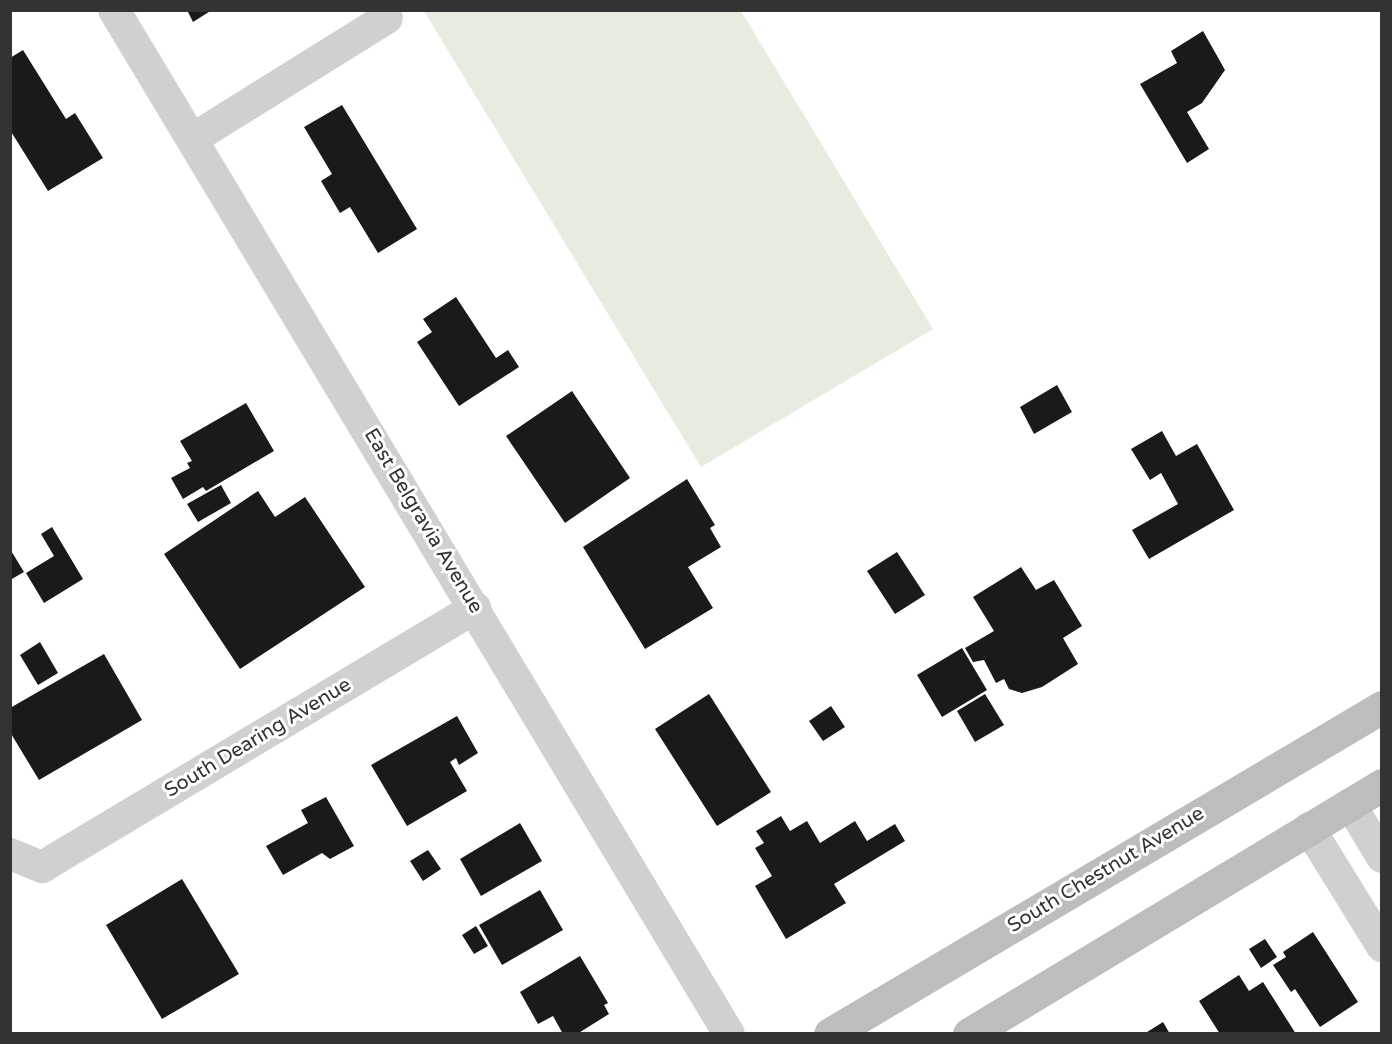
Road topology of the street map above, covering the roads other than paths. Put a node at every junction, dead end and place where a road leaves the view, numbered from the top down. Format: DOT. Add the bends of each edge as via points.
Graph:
graph roads {
  1 [pos="114,10"];
  2 [pos="387,18"];
  3 [pos="194,138"];
  4 [pos="475,608"];
  5 [pos="1382,707"];
  6 [pos="1382,785"];
  7 [pos="1350,804"];
  8 [pos="1309,828"];
  9 [pos="10,854"];
  10 [pos="1382,857"];
  11 [pos="1382,946"];
  12 [pos="729,1034"];
  13 [pos="830,1034"];
  14 [pos="969,1034"];
  1 -- 3 [label="street, East Belgravia Avenue"];
  2 -- 3 [label="street"];
  3 -- 4 [label="street, East Belgravia Avenue"];
  4 -- 9 [label="street, South Dearing Avenue" via="42,867"];
  4 -- 12 [label="street, East Belgravia Avenue"];
  5 -- 13 [label="main road, South Chestnut Avenue"];
  6 -- 7 [label="main road"];
  7 -- 8 [label="main road"];
  7 -- 10 [label="street"];
  8 -- 11 [label="street"];
  8 -- 14 [label="main road"];
}
